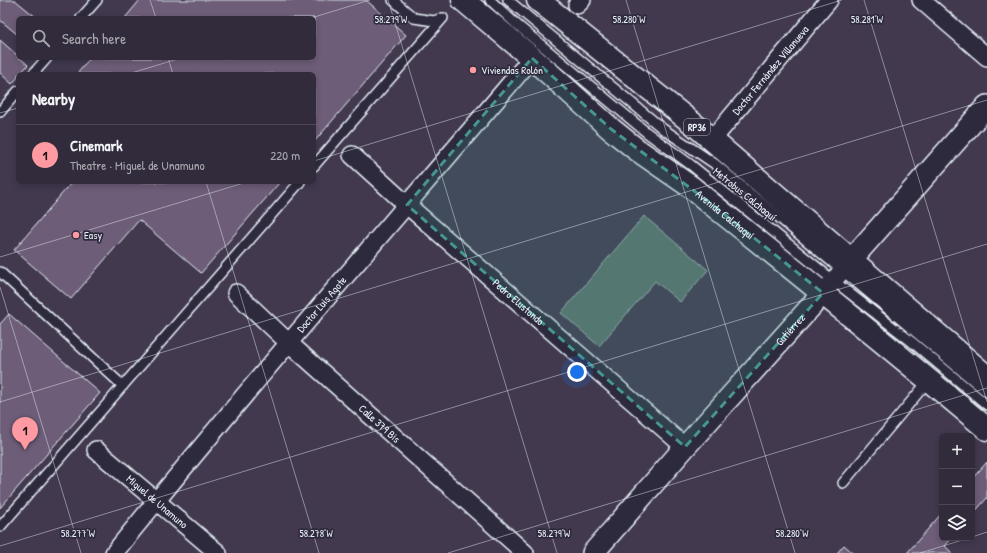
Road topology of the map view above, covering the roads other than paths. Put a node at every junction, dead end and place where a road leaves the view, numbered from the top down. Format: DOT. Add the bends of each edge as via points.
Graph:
graph roads {
  1 [pos="97,0"];
  2 [pos="393,0"];
  3 [pos="463,0"];
  4 [pos="490,0"];
  5 [pos="508,0"];
  6 [pos="538,0"];
  7 [pos="829,0"];
  8 [pos="921,0"];
  9 [pos="84,16"];
  10 [pos="987,57"];
  11 [pos="532,58"];
  12 [pos="45,60"];
  13 [pos="35,72"];
  14 [pos="16,93"];
  15 [pos="987,106"];
  16 [pos="0,112"];
  17 [pos="712,140"];
  18 [pos="352,155"];
  19 [pos="316,164"];
  20 [pos="298,184"];
  21 [pos="407,205"];
  22 [pos="0,272"];
  23 [pos="838,276"];
  24 [pos="236,293"];
  25 [pos="289,343"];
  26 [pos="987,377"];
  27 [pos="929,380"];
  28 [pos="123,386"];
  29 [pos="987,392"];
  30 [pos="987,405"];
  31 [pos="987,429"];
  32 [pos="685,447"];
  33 [pos="96,450"];
  34 [pos="843,483"];
  35 [pos="156,501"];
  36 [pos="0,527"];
  37 [pos="114,553"];
  38 [pos="218,553"];
  39 [pos="525,553"];
  40 [pos="593,553"];
  1 -- 9 [label="lane"];
  2 -- 19 [label="lane" via="414,18 434,21 443,18"];
  3 -- 11 [label="main road, Avenida Calchaquí / RP36"];
  4 -- 23 [label="lane, Metrobus Calchaquí" via="646,132"];
  5 -- 23 [label="lane, Metrobus Calchaquí" via="662,129 715,164"];
  6 -- 17 [label="main road, Avenida Calchaquí / RP36"];
  7 -- 17 [label="street, Doctor Fernández Villanueva"];
  8 -- 10 [label="street"];
  11 -- 21 [label="street, Doctor Luis Agote"];
  11 -- 23 [label="main road, Avenida Calchaquí / RP36" via="611,129 703,197"];
  12 -- 13 [label="lane"];
  14 -- 16 [label="lane"];
  15 -- 23 [label="street, Gutiérrez"];
  17 -- 23 [label="main road, Avenida Calchaquí / RP36"];
  18 -- 21 [label="street, Pedro Elustondo"];
  20 -- 28 [label="lane"];
  21 -- 25 [label="street, Doctor Luis Agote"];
  21 -- 32 [label="street, Pedro Elustondo"];
  22 -- 28 [label="lane"];
  23 -- 26 [label="main road, Avenida Calchaquí / RP36"];
  23 -- 27 [label="main road, Avenida Calchaquí / RP36"];
  23 -- 29 [label="lane, Metrobus Calchaquí"];
  23 -- 30 [label="lane, Metrobus Calchaquí"];
  23 -- 32 [label="street, Gutiérrez"];
  24 -- 25 [label="street, Calle 379 Bis"];
  25 -- 35 [label="street, Doctor Luis Agote"];
  25 -- 39 [label="street, Calle 379 Bis"];
  27 -- 31 [label="main road, Avenida Calchaquí / RP36"];
  27 -- 34 [label="lane"];
  28 -- 36 [label="lane"];
  32 -- 40 [label="street, Gutiérrez"];
  33 -- 35 [label="street, Miguel de Unamuno"];
  35 -- 37 [label="street, Doctor Luis Agote"];
  35 -- 38 [label="street, Miguel de Unamuno"];
}
